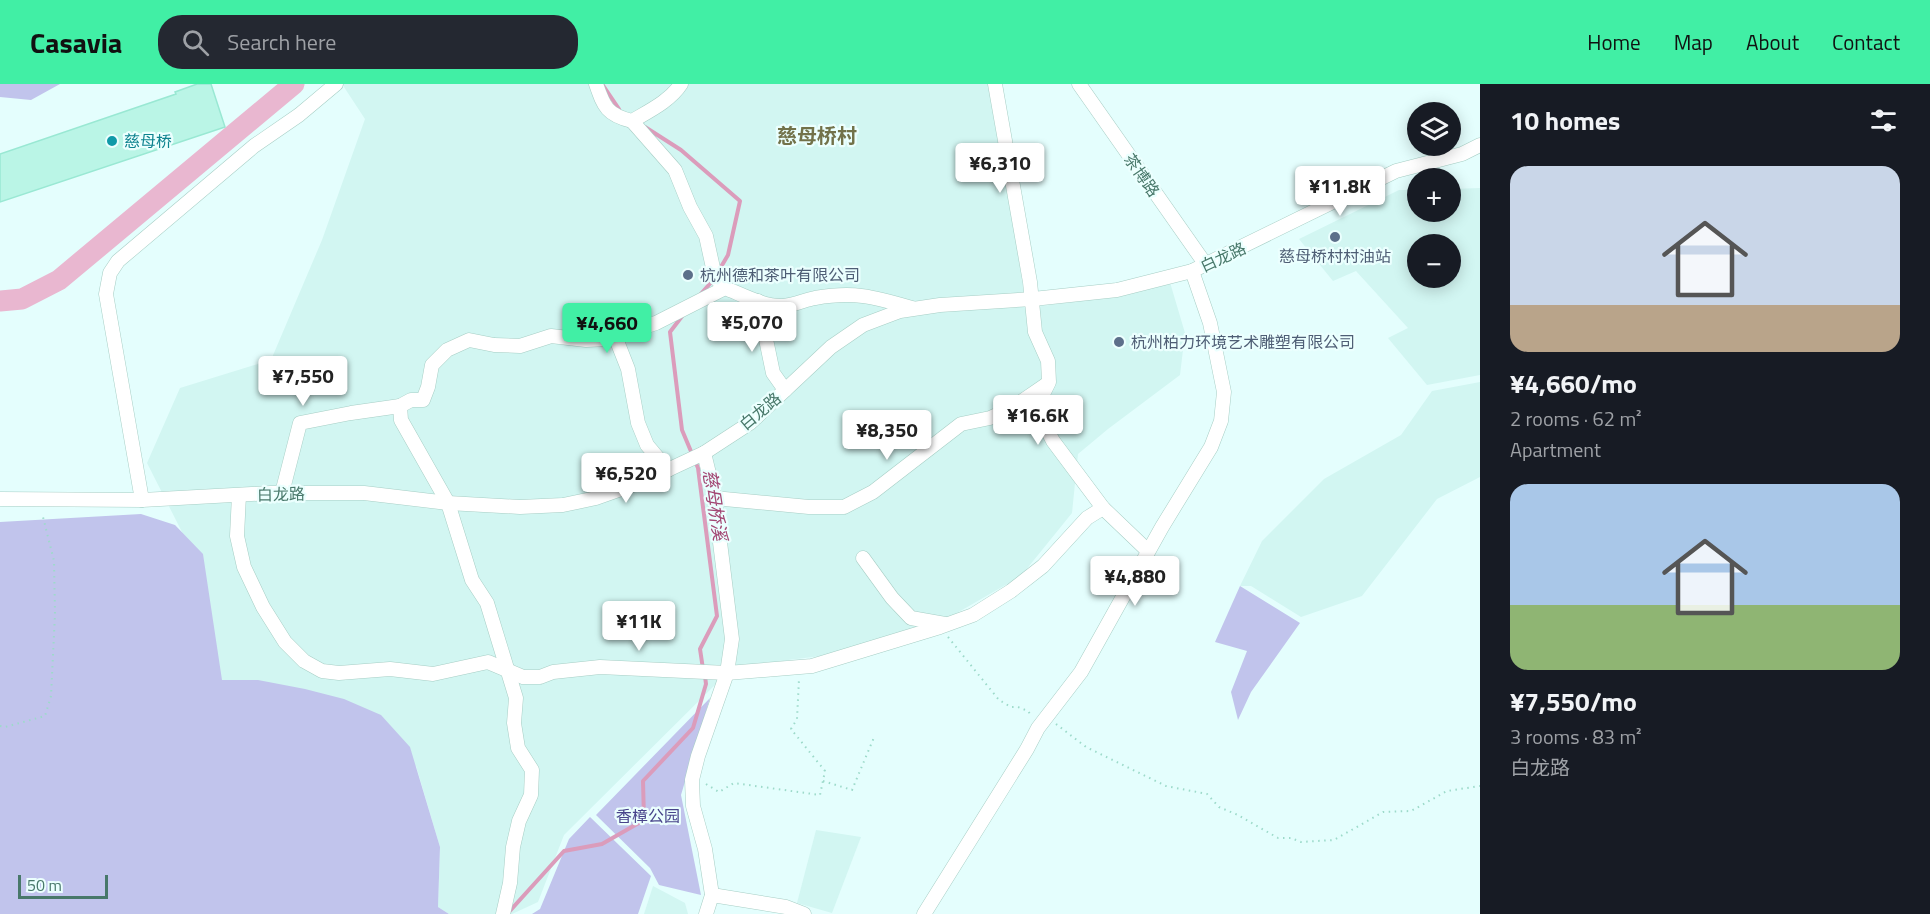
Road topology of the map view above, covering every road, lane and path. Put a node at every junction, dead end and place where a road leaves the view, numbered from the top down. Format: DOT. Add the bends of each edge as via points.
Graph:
graph roads {
  1 [pos="336,84"];
  2 [pos="596,84"];
  3 [pos="681,84"];
  4 [pos="995,84"];
  5 [pos="1079,84"];
  6 [pos="632,121"];
  7 [pos="1480,145"];
  8 [pos="1462,154"];
  9 [pos="1480,154"];
  10 [pos="1206,265"];
  11 [pos="1192,271"];
  12 [pos="725,288"];
  13 [pos="1033,299"];
  14 [pos="758,301"];
  15 [pos="914,309"];
  16 [pos="615,336"];
  17 [pos="1048,382"];
  18 [pos="785,390"];
  19 [pos="400,406"];
  20 [pos="704,453"];
  21 [pos="668,470"];
  22 [pos="282,493"];
  23 [pos="239,495"];
  24 [pos="714,498"];
  25 [pos="0,499"];
  26 [pos="39,500"];
  27 [pos="142,500"];
  28 [pos="448,503"];
  29 [pos="1103,508"];
  30 [pos="1149,551"];
  31 [pos="863,558"];
  32 [pos="944,626"];
  33 [pos="800,667"];
  34 [pos="506,669"];
  35 [pos="727,673"];
  36 [pos="1047,716"];
  37 [pos="0,726"];
  38 [pos="1038,728"];
  39 [pos="875,735"];
  40 [pos="693,777"];
  41 [pos="823,781"];
  42 [pos="1480,786"];
  43 [pos="712,895"];
  44 [pos="504,914"];
  45 [pos="706,914"];
  46 [pos="804,914"];
  47 [pos="924,914"];
  1 -- 27 [label="street" via="254,146 118,261 110,273 106,294"];
  2 -- 6 [label="street" via="602,103 614,116"];
  3 -- 6 [label="street" via="656,107"];
  4 -- 13 [label="street"];
  5 -- 10 [label="street, 茶博路"];
  6 -- 12 [label="street" via="675,170 706,236 715,277"];
  7 -- 8 [label="street, 白龙路"];
  8 -- 9 [label="street"];
  8 -- 10 [label="street, 白龙路" via="1396,171"];
  10 -- 11 [label="street, 白龙路"];
  11 -- 13 [label="street, 白龙路" via="1117,290"];
  11 -- 30 [label="street" via="1210,323 1224,392 1221,421 1211,447"];
  12 -- 14 [label="street"];
  12 -- 16 [label="street" via="656,323"];
  13 -- 15 [label="street, 白龙路"];
  13 -- 17 [label="street" via="1035,332 1048,361"];
  14 -- 15 [label="street" via="782,306 843,294 866,295"];
  14 -- 18 [label="street" via="773,372"];
  15 -- 18 [label="street, 白龙路" via="863,326 831,346"];
  16 -- 19 [label="street" via="586,340 551,336 520,346 469,340 447,350 432,365 423,400 411,400"];
  16 -- 21 [label="street" via="628,369 638,423 647,445"];
  17 -- 24 [label="street" via="1012,408 962,424 873,492 844,507"];
  17 -- 29 [label="street" via="1040,416 1053,441"];
  18 -- 20 [label="street, 白龙路" via="750,423"];
  19 -- 22 [label="street" via="300,423"];
  19 -- 28 [label="street" via="401,420"];
  20 -- 21 [label="street, 白龙路"];
  20 -- 24 [label="street"];
  21 -- 28 [label="street, 白龙路" via="596,498 563,505"];
  22 -- 23 [label="street, 白龙路"];
  22 -- 28 [label="street, 白龙路" via="364,493"];
  23 -- 27 [label="street, 白龙路"];
  23 -- 34 [label="street" via="237,536 244,567 263,607 285,642 303,661 322,671 339,673 390,669 433,674 489,662"];
  24 -- 35 [label="street" via="732,639"];
  25 -- 26 [label="street, 白龙路"];
  26 -- 27 [label="street, 白龙路"];
  26 -- 37 [label="path" via="54,561 51,696 45,716"];
  28 -- 34 [label="street" via="472,580 487,603"];
  29 -- 30 [label="street"];
  29 -- 32 [label="street" via="1087,518 1043,566 1011,591 973,615"];
  30 -- 36 [label="street" via="1080,672"];
  31 -- 32 [label="street" via="910,618"];
  32 -- 33 [label="street"];
  32 -- 38 [label="path" via="999,700 1028,711"];
  33 -- 35 [label="street"];
  33 -- 41 [label="path" via="797,719 791,729 825,771"];
  34 -- 35 [label="street" via="524,677 600,667"];
  34 -- 44 [label="street" via="516,698 518,748 532,770 531,795 513,847"];
  35 -- 40 [label="street"];
  36 -- 38 [label="street"];
  36 -- 42 [label="path" via="1086,747 1166,786 1207,794 1219,807 1278,838 1301,842 1334,840 1383,812 1411,811 1447,791"];
  38 -- 47 [label="street"];
  39 -- 41 [label="path" via="852,789"];
  40 -- 41 [label="path" via="719,792 734,783 820,795"];
  40 -- 43 [label="street" via="693,806"];
  43 -- 45 [label="street"];
  43 -- 46 [label="street" via="786,907"];
}
